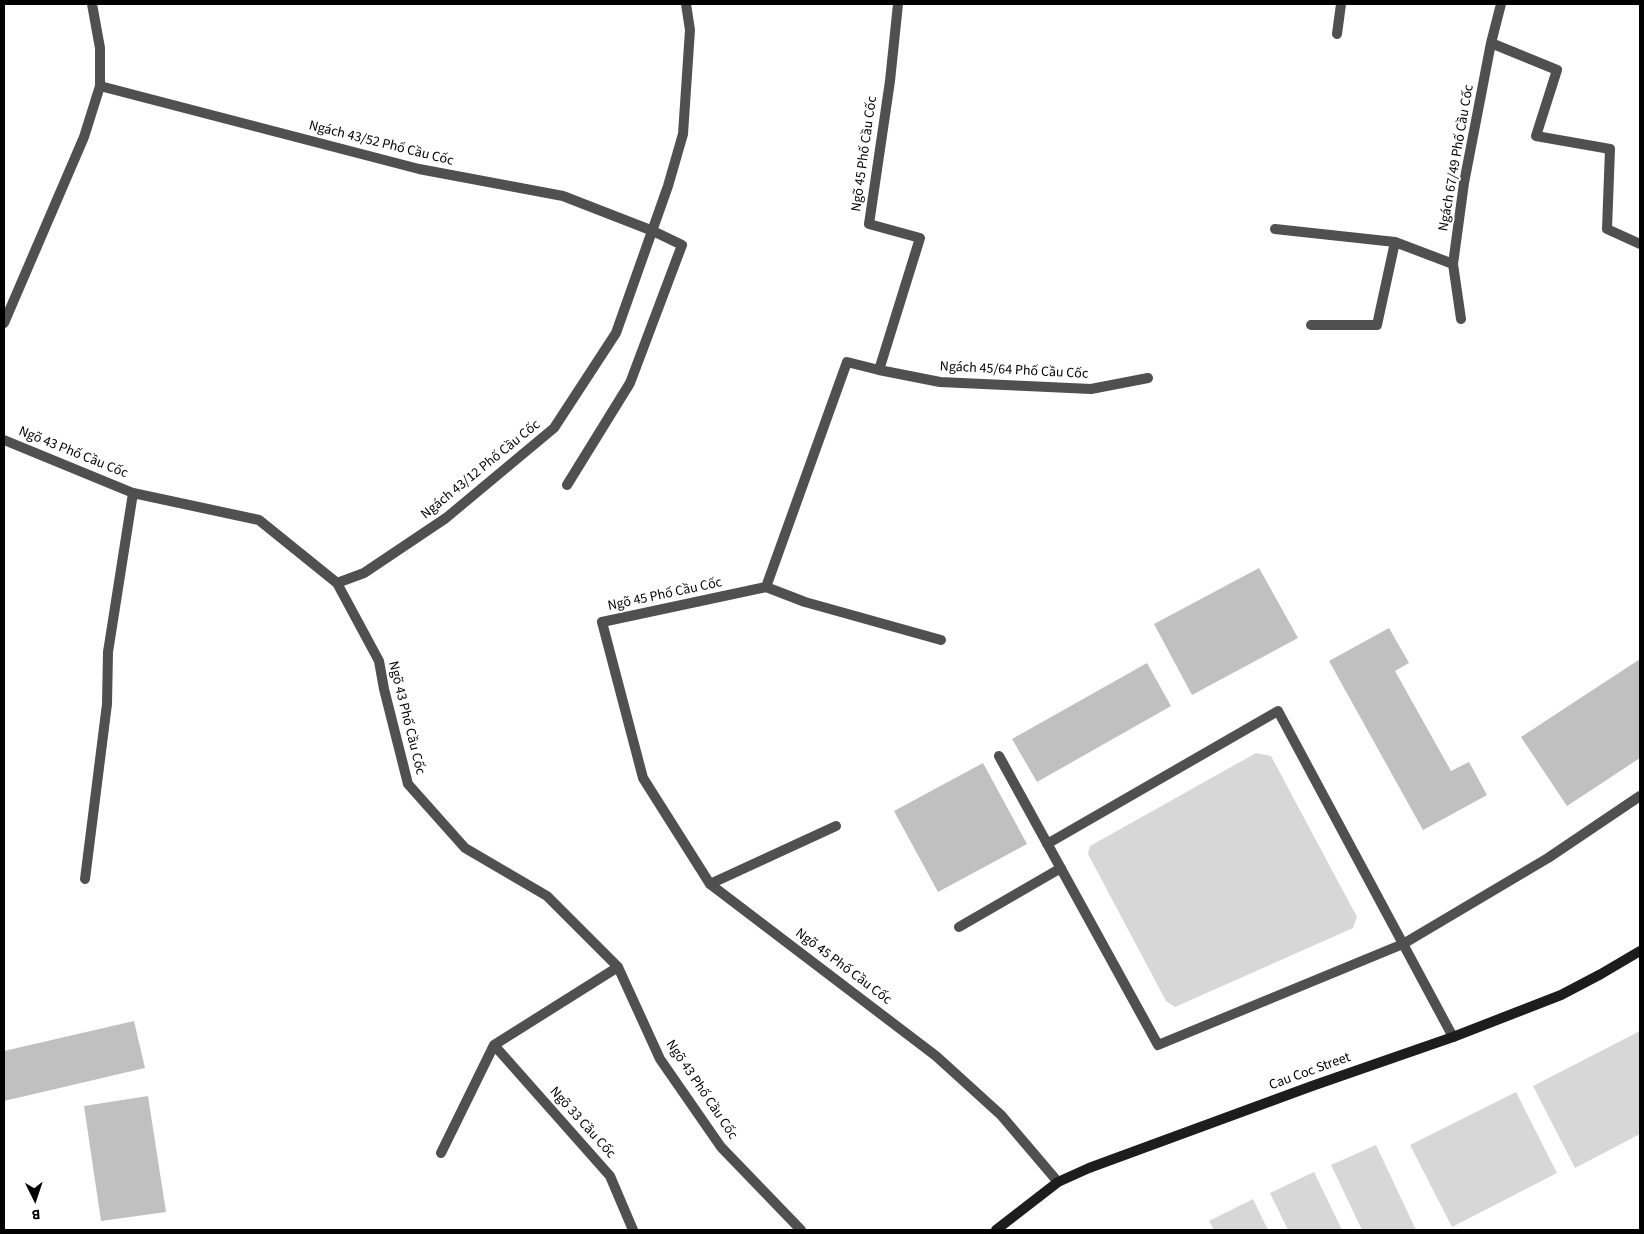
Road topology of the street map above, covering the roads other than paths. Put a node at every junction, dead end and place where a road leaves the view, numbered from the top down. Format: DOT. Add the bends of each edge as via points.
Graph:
graph roads {
  1 [pos="92,4"];
  2 [pos="686,4"];
  3 [pos="898,4"];
  4 [pos="1342,4"];
  5 [pos="1501,4"];
  6 [pos="1337,34"];
  7 [pos="1491,43"];
  8 [pos="100,86"];
  9 [pos="1275,229"];
  10 [pos="653,231"];
  11 [pos="1395,242"];
  12 [pos="1640,244"];
  13 [pos="1453,264"];
  14 [pos="1461,319"];
  15 [pos="4,323"];
  16 [pos="1311,325"];
  17 [pos="878,370"];
  18 [pos="1148,378"];
  19 [pos="4,440"];
  20 [pos="567,485"];
  21 [pos="133,493"];
  22 [pos="337,583"];
  23 [pos="766,587"];
  24 [pos="941,640"];
  25 [pos="999,756"];
  26 [pos="1640,796"];
  27 [pos="836,826"];
  28 [pos="1048,844"];
  29 [pos="1061,868"];
  30 [pos="85,879"];
  31 [pos="710,884"];
  32 [pos="958,927"];
  33 [pos="1403,944"];
  34 [pos="1640,951"];
  35 [pos="618,967"];
  36 [pos="1453,1037"];
  37 [pos="494,1045"];
  38 [pos="440,1153"];
  39 [pos="1058,1182"];
  40 [pos="633,1230"];
  41 [pos="801,1230"];
  42 [pos="996,1230"];
  1 -- 8 [label="street" via="100,48"];
  2 -- 10 [label="street, Ngách 43/12 Phố Cầu Cốc" via="690,30 683,134"];
  3 -- 17 [label="street, Ngõ 45 Phố Cầu Cốc" via="869,224 920,238"];
  4 -- 6 [label="street"];
  5 -- 7 [label="street, Ngách 67/49 Phố Cầu Cốc"];
  7 -- 12 [label="street" via="1558,70 1536,136 1610,150 1607,229"];
  7 -- 13 [label="street, Ngách 67/49 Phố Cầu Cốc" via="1464,183"];
  8 -- 10 [label="street, Ngách 43/52 Phố Cầu Cốc" via="419,169 563,196"];
  8 -- 15 [label="street" via="84,137"];
  9 -- 11 [label="street"];
  10 -- 20 [label="street, Ngách 43/52 Phố Cầu Cốc" via="682,245 630,383"];
  10 -- 22 [label="street, Ngách 43/12 Phố Cầu Cốc" via="616,333 554,428 446,518 364,573"];
  11 -- 13 [label="street"];
  11 -- 16 [label="street" via="1378,325"];
  13 -- 14 [label="street, Ngách 67/49 Phố Cầu Cốc"];
  17 -- 18 [label="street, Ngách 45/64 Phố Cầu Cốc" via="940,382 1091,389"];
  17 -- 23 [label="street" via="847,362"];
  19 -- 21 [label="street, Ngõ 43 Phố Cầu Cốc"];
  21 -- 22 [label="street, Ngõ 43 Phố Cầu Cốc" via="259,520"];
  21 -- 30 [label="street" via="108,652 107,704"];
  22 -- 35 [label="street, Ngõ 43 Phố Cầu Cốc" via="379,661 408,784 465,848 547,896"];
  23 -- 24 [label="street" via="805,602"];
  23 -- 31 [label="street, Ngõ 45 Phố Cầu Cốc" via="602,622 643,778"];
  25 -- 28 [label="street"];
  26 -- 33 [label="street" via="1548,858"];
  27 -- 31 [label="street"];
  28 -- 29 [label="street"];
  28 -- 33 [label="street" via="1278,712"];
  29 -- 32 [label="street"];
  29 -- 33 [label="street" via="1158,1045"];
  31 -- 39 [label="street, Ngõ 45 Phố Cầu Cốc" via="936,1056 1001,1115"];
  33 -- 36 [label="street"];
  34 -- 36 [label="street, Cau Coc Street" via="1561,995"];
  35 -- 37 [label="street"];
  35 -- 41 [label="street, Ngõ 43 Phố Cầu Cốc" via="660,1059 721,1147"];
  36 -- 39 [label="street, Cau Coc Street" via="1237,1113"];
  37 -- 38 [label="street"];
  37 -- 40 [label="street, Ngõ 33 Cầu Cốc" via="610,1176"];
  39 -- 42 [label="street, Cau Coc Street"];
}
